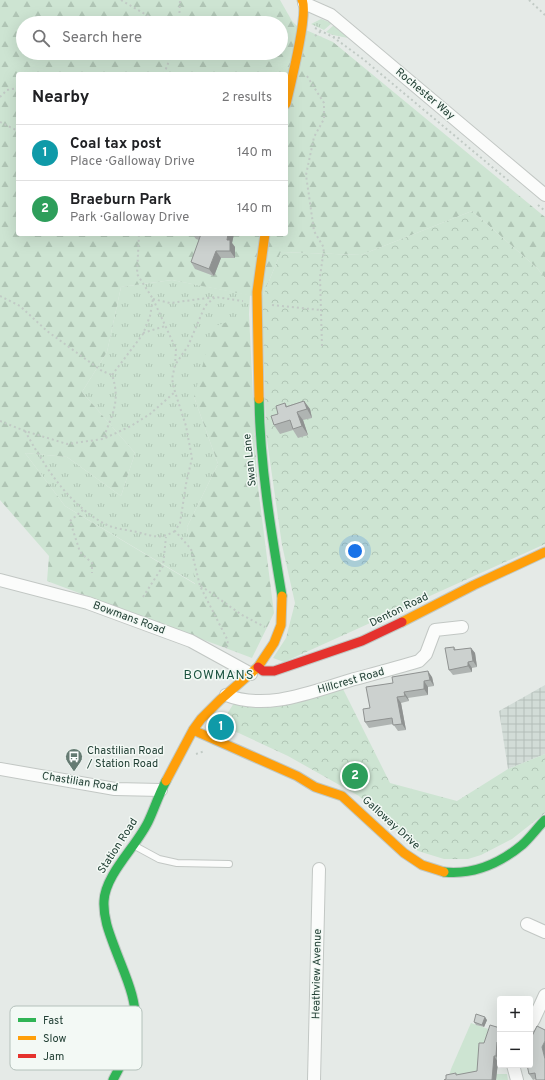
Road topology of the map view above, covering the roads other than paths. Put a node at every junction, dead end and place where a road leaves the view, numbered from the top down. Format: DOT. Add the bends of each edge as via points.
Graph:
graph roads {
  1 [pos="303,2"];
  2 [pos="288,94"];
  3 [pos="541,200"];
  4 [pos="265,236"];
  5 [pos="545,552"];
  6 [pos="0,580"];
  7 [pos="423,612"];
  8 [pos="462,627"];
  9 [pos="435,630"];
  10 [pos="254,671"];
  11 [pos="226,695"];
  12 [pos="193,730"];
  13 [pos="0,769"];
  14 [pos="161,790"];
  15 [pos="545,820"];
  16 [pos="134,845"];
  17 [pos="229,864"];
  18 [pos="319,869"];
  19 [pos="527,924"];
  20 [pos="545,932"];
  21 [pos="545,995"];
  22 [pos="134,1006"];
  23 [pos="533,1021"];
  24 [pos="515,1068"];
  25 [pos="118,1070"];
  26 [pos="113,1080"];
  27 [pos="314,1080"];
  28 [pos="517,1080"];
  1 -- 2 [label="street" via="303,23"];
  1 -- 3 [label="street, Rochester Way" via="331,15"];
  4 -- 10 [label="street, Swan Lane" via="257,292 259,428 268,510 282,599 278,634 270,651"];
  5 -- 7 [label="street, Denton Road"];
  6 -- 10 [label="street, Bowmans Road" via="88,603 191,641"];
  7 -- 9 [label="street"];
  7 -- 10 [label="street, Denton Road" via="362,641 326,654 272,671"];
  8 -- 9 [label="street"];
  9 -- 11 [label="street, Hillcrest Road" via="426,654 421,660 412,663 281,699 261,702"];
  10 -- 11 [label="street, Station Road"];
  11 -- 12 [label="street, Station Road"];
  12 -- 14 [label="street, Station Road"];
  12 -- 15 [label="street, Galloway Drive" via="316,787 342,796 404,853 422,865 438,870 468,872 494,863 522,845"];
  13 -- 14 [label="street, Chastilian Road" via="114,789"];
  14 -- 16 [label="street, Station Road" via="149,821"];
  16 -- 17 [label="lane" via="159,859 177,863"];
  16 -- 22 [label="street, Station Road" via="111,878 104,901 108,929 129,984"];
  18 -- 27 [label="street, Heathview Avenue"];
  19 -- 20 [label="street"];
  21 -- 23 [label="street"];
  24 -- 28 [label="street"];
  25 -- 26 [label="street, Station Road"];
}
